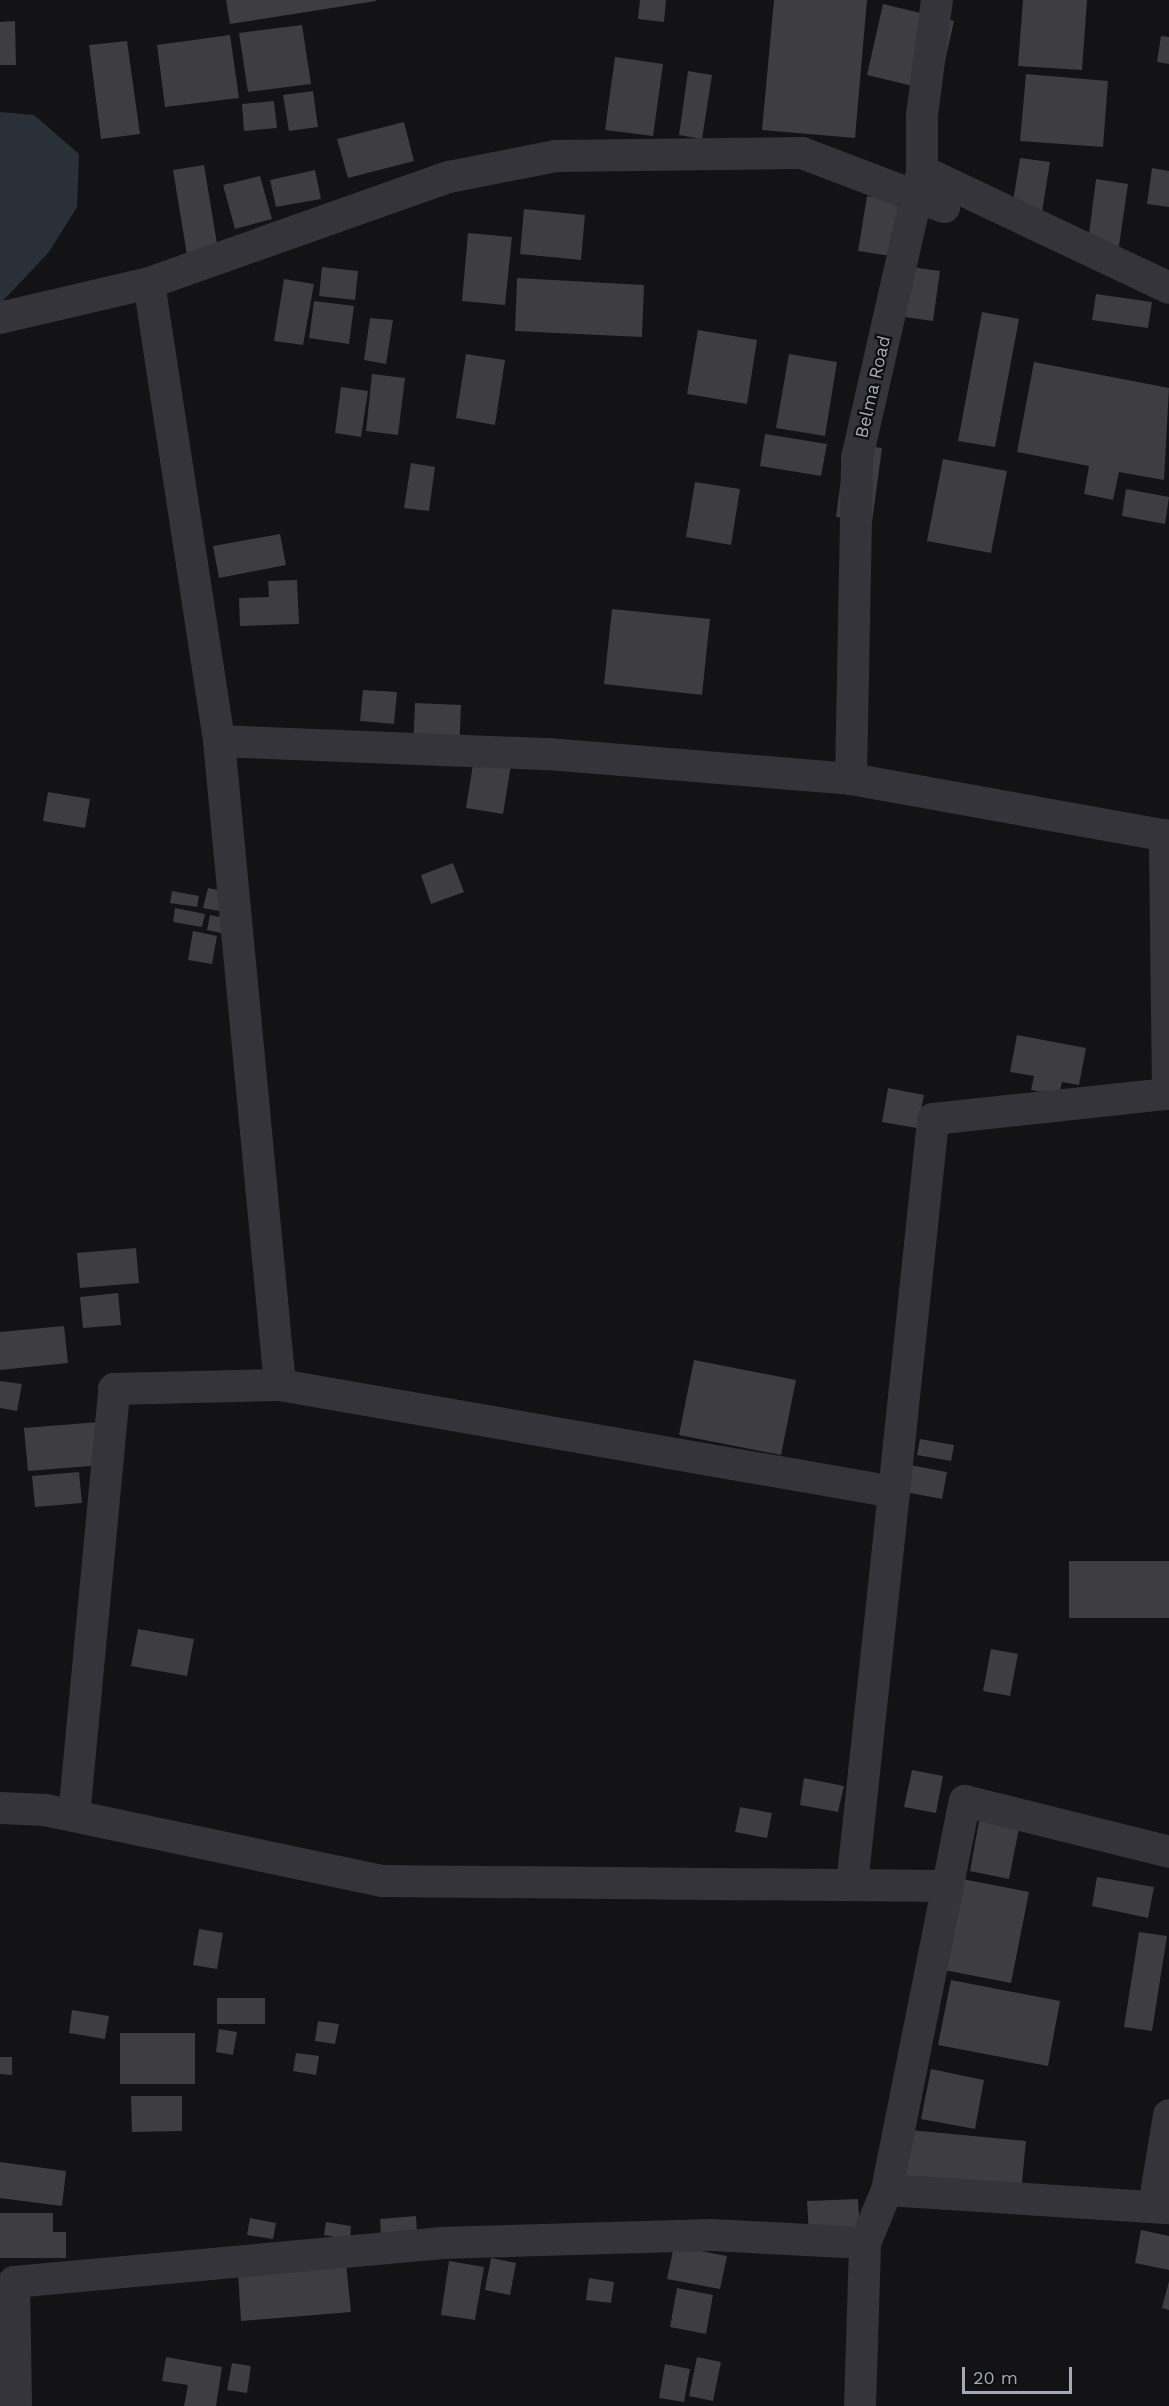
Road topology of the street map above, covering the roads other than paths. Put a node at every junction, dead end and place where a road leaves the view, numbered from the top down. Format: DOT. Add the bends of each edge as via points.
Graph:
graph roads {
  1 [pos="937,0"];
  2 [pos="922,171"];
  3 [pos="149,284"];
  4 [pos="1169,288"];
  5 [pos="0,318"];
  6 [pos="219,741"];
  7 [pos="851,779"];
  8 [pos="1167,836"];
  9 [pos="280,1385"];
  10 [pos="894,1492"];
  11 [pos="0,1808"];
  12 [pos="74,1816"];
  13 [pos="1169,1852"];
  14 [pos="852,1885"];
  15 [pos="948,1886"];
  16 [pos="1169,2115"];
  17 [pos="887,2190"];
  18 [pos="1162,2207"];
  19 [pos="865,2243"];
  20 [pos="16,2406"];
  21 [pos="860,2406"];
  1 -- 2 [label="street, Belma Road" via="922,115"];
  2 -- 3 [label="street" via="944,207 802,153 556,156 448,177"];
  2 -- 4 [label="street"];
  2 -- 7 [label="street, Belma Road" via="857,458"];
  3 -- 5 [label="street"];
  3 -- 6 [label="street"];
  6 -- 7 [label="street" via="548,754"];
  6 -- 9 [label="street"];
  7 -- 8 [label="street"];
  8 -- 10 [label="street" via="1168,1094 933,1119"];
  9 -- 10 [label="street"];
  9 -- 12 [label="street" via="114,1389"];
  10 -- 14 [label="street"];
  11 -- 12 [label="street"];
  12 -- 14 [label="street" via="383,1881"];
  13 -- 15 [label="street" via="966,1801"];
  14 -- 15 [label="street"];
  15 -- 17 [label="street"];
  16 -- 18 [label="street"];
  17 -- 18 [label="street"];
  17 -- 19 [label="street"];
  19 -- 20 [label="street" via="712,2235 440,2243 14,2282"];
  19 -- 21 [label="street"];
}
